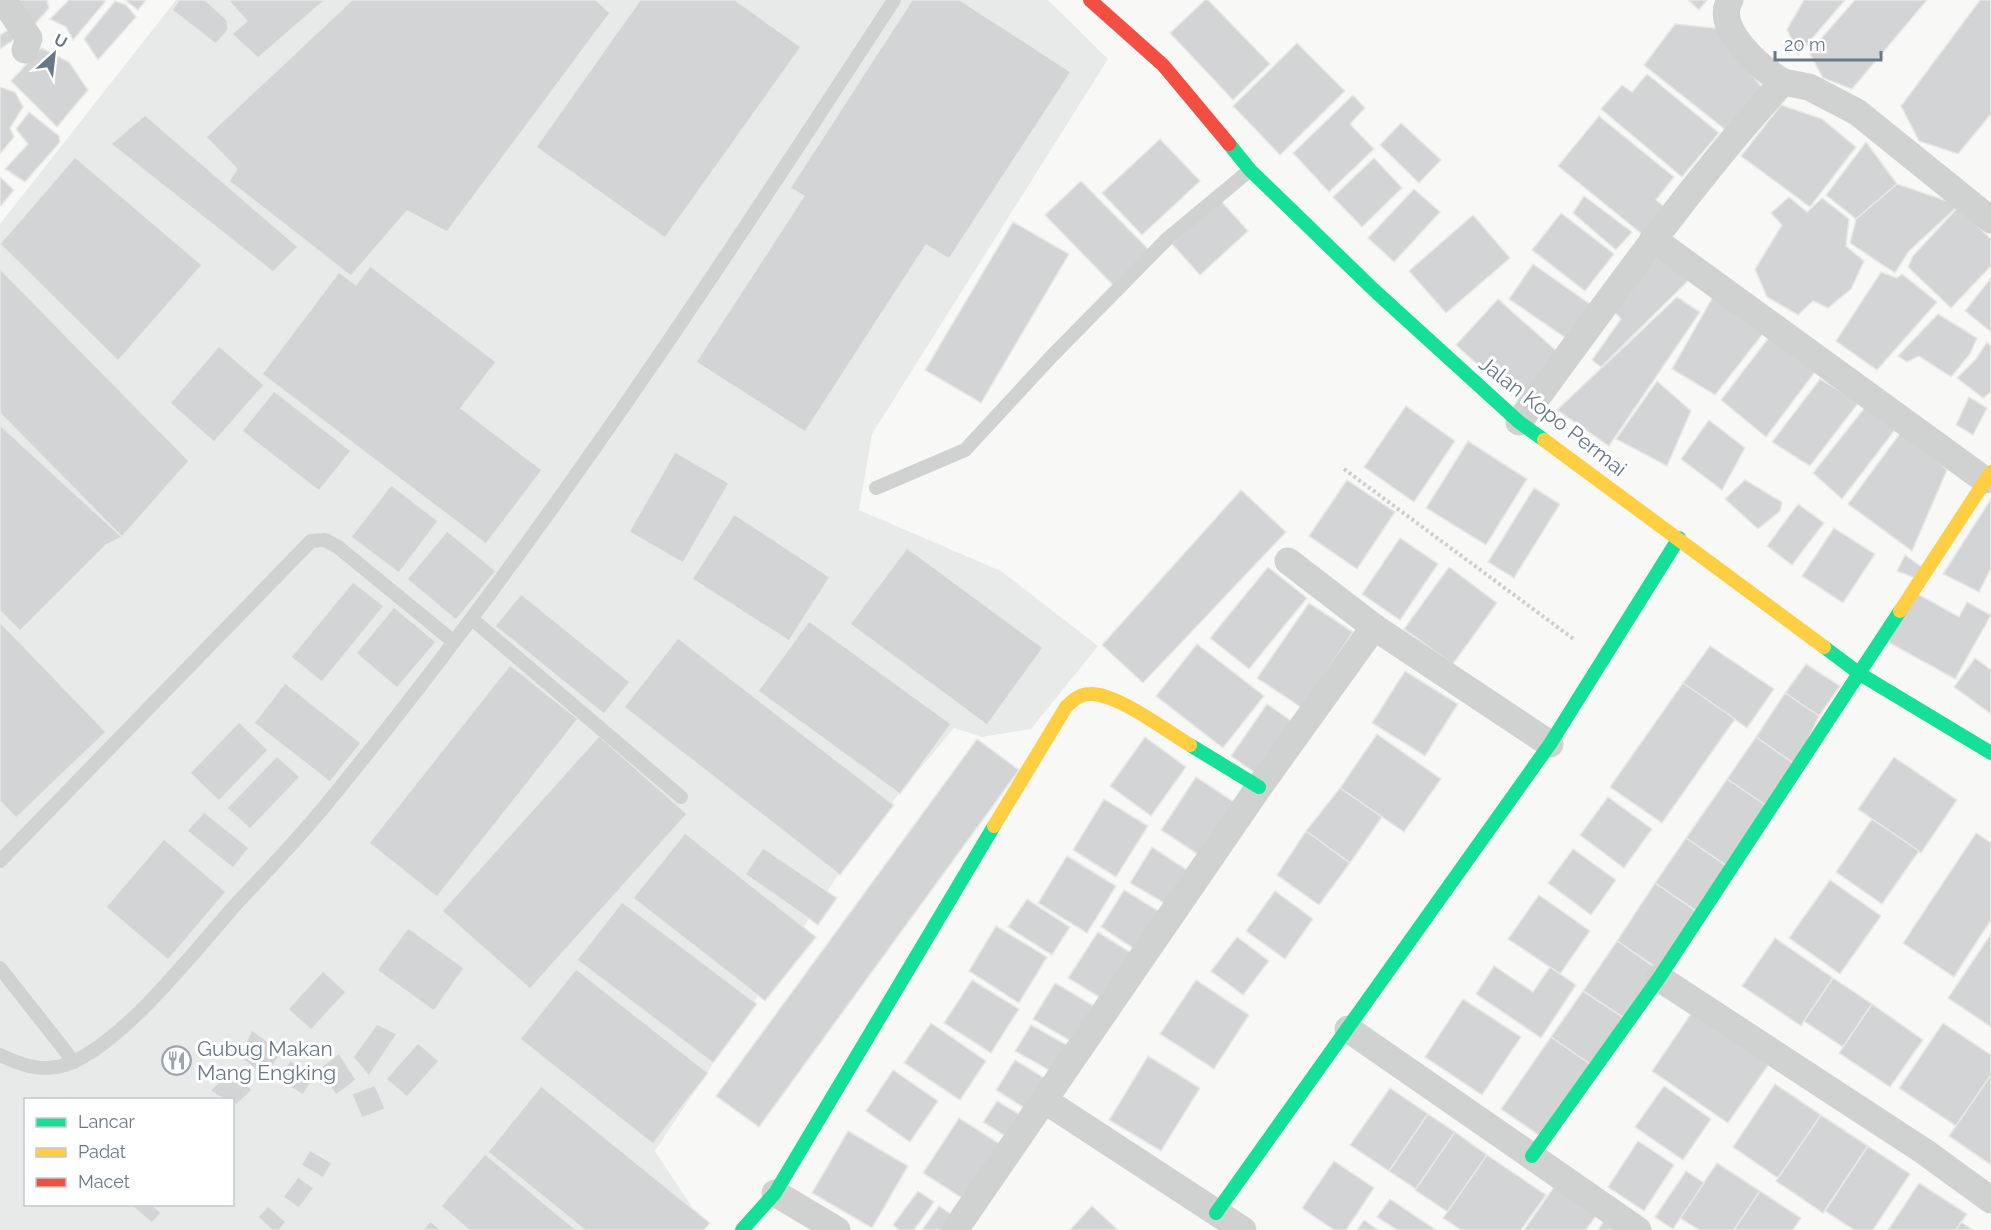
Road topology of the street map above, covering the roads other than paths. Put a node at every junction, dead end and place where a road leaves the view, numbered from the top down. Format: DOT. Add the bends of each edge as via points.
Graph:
graph roads {
  1 [pos="3,0"];
  2 [pos="894,0"];
  3 [pos="1090,0"];
  4 [pos="1731,0"];
  5 [pos="25,50"];
  6 [pos="1784,82"];
  7 [pos="1250,170"];
  8 [pos="1991,220"];
  9 [pos="1653,239"];
  10 [pos="1519,422"];
  11 [pos="1988,476"];
  12 [pos="876,488"];
  13 [pos="1679,538"];
  14 [pos="1288,561"];
  15 [pos="472,620"];
  16 [pos="1374,627"];
  17 [pos="454,642"];
  18 [pos="1860,674"];
  19 [pos="1550,744"];
  20 [pos="1991,753"];
  21 [pos="1259,787"];
  22 [pos="681,797"];
  23 [pos="0,861"];
  24 [pos="0,968"];
  25 [pos="1659,978"];
  26 [pos="1348,1029"];
  27 [pos="0,1055"];
  28 [pos="74,1062"];
  29 [pos="1044,1100"];
  30 [pos="1532,1156"];
  31 [pos="775,1193"];
  32 [pos="1991,1200"];
  33 [pos="1216,1213"];
  34 [pos="742,1230"];
  35 [pos="837,1230"];
  36 [pos="955,1230"];
  37 [pos="1243,1230"];
  38 [pos="1638,1230"];
  1 -- 5 [label="street" via="29,38"];
  2 -- 15 [label="lane" via="709,285"];
  3 -- 7 [label="street, Jalan Kopo Permai" via="1163,65"];
  4 -- 6 [label="street" via="1729,29 1749,55"];
  6 -- 8 [label="street" via="1809,87 1857,112"];
  6 -- 9 [label="street"];
  7 -- 10 [label="street, Jalan Kopo Permai" via="1374,291"];
  7 -- 12 [label="lane" via="1167,239 965,450"];
  9 -- 10 [label="street"];
  9 -- 11 [label="street"];
  10 -- 13 [label="street, Jalan Kopo Permai"];
  11 -- 18 [label="street"];
  13 -- 18 [label="street, Jalan Kopo Permai"];
  13 -- 19 [label="street"];
  14 -- 16 [label="street"];
  15 -- 17 [label="lane"];
  15 -- 22 [label="lane"];
  16 -- 19 [label="street"];
  16 -- 21 [label="street"];
  17 -- 23 [label="lane" via="332,542 311,541"];
  17 -- 28 [label="lane" via="328,804 157,992 125,1024"];
  18 -- 20 [label="street, Jalan Kopo Permai"];
  18 -- 25 [label="street"];
  19 -- 26 [label="street"];
  21 -- 29 [label="street"];
  21 -- 31 [label="street" via="1113,699 1092,693 1073,699"];
  24 -- 28 [label="lane"];
  25 -- 30 [label="street"];
  25 -- 32 [label="street" via="1925,1152"];
  26 -- 30 [label="street"];
  26 -- 33 [label="street"];
  27 -- 28 [label="lane" via="22,1066 48,1069"];
  29 -- 33 [label="street"];
  29 -- 36 [label="street"];
  30 -- 38 [label="street"];
  31 -- 34 [label="street"];
  31 -- 35 [label="street"];
  33 -- 37 [label="street"];
}
